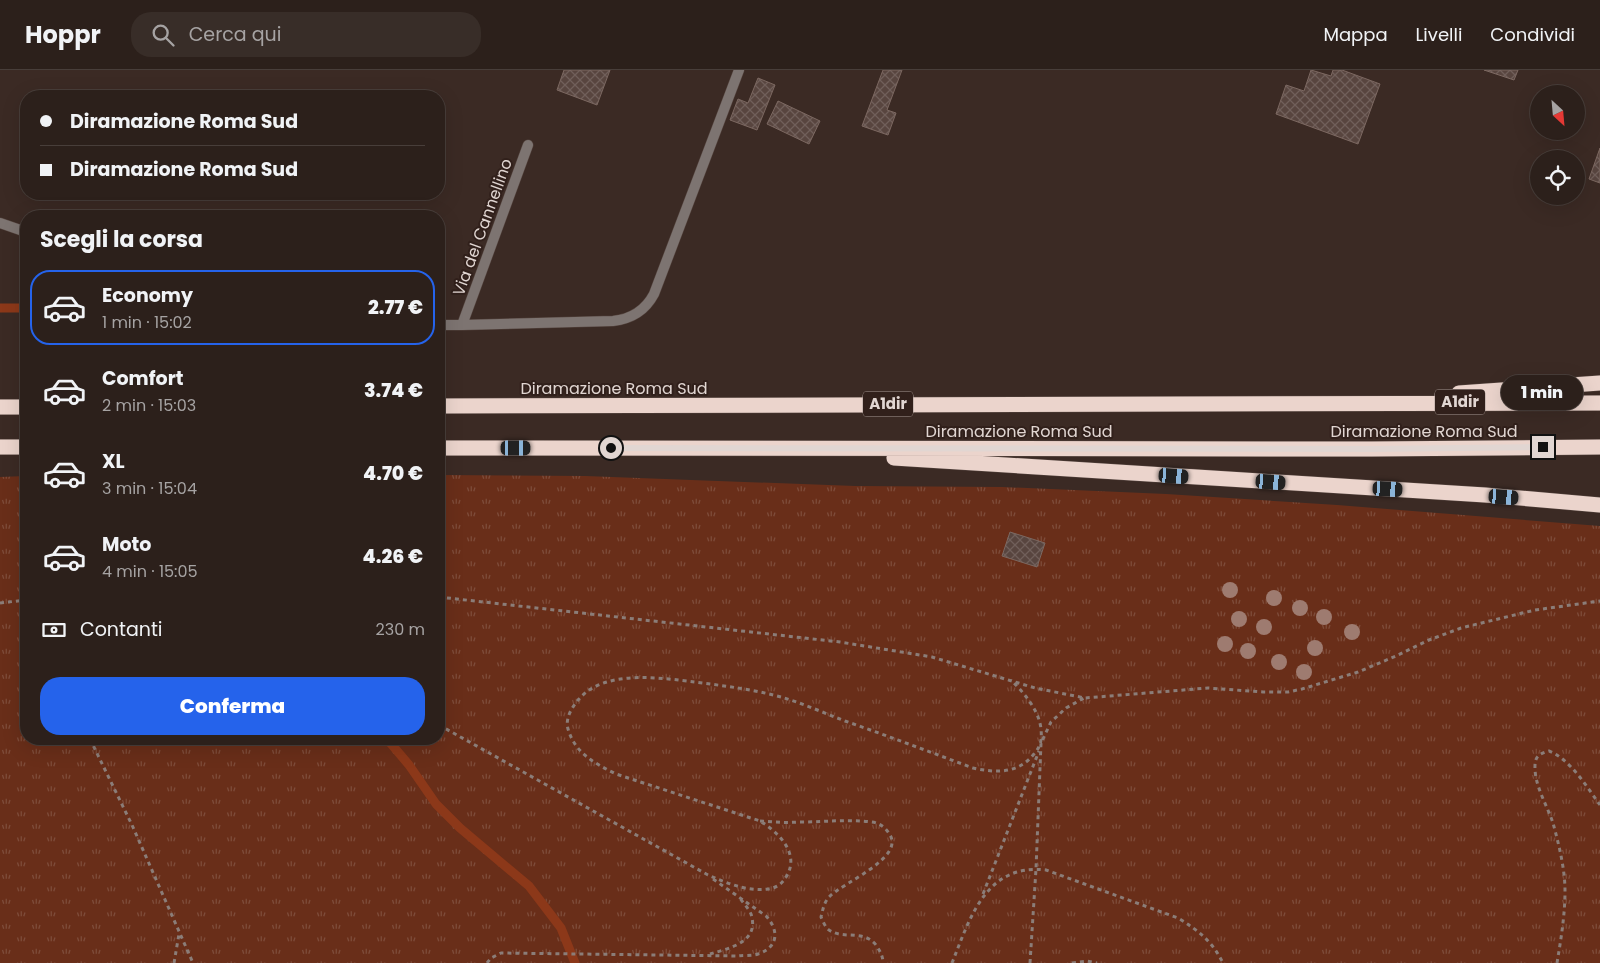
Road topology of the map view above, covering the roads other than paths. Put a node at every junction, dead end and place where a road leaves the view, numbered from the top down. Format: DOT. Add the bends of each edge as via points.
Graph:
graph roads {
  1 [pos="739,70"];
  2 [pos="528,145"];
  3 [pos="0,223"];
  4 [pos="20,230"];
  5 [pos="445,325"];
  6 [pos="462,325"];
  7 [pos="1600,383"];
  8 [pos="1338,402"];
  9 [pos="1600,403"];
  10 [pos="445,406"];
  11 [pos="0,407"];
  12 [pos="20,407"];
  13 [pos="0,447"];
  14 [pos="1600,447"];
  15 [pos="20,448"];
  16 [pos="445,448"];
  17 [pos="746,448"];
  18 [pos="1600,505"];
  1 -- 6 [label="street" via="654,294 644,308 630,318 613,321"];
  2 -- 6 [label="street, Via del Cannellino"];
  3 -- 4 [label="street"];
  5 -- 6 [label="street"];
  7 -- 8 [label="highway"];
  8 -- 9 [label="highway, Diramazione Roma Sud / A1dir"];
  8 -- 10 [label="highway, Diramazione Roma Sud / A1dir"];
  11 -- 12 [label="highway"];
  13 -- 15 [label="highway"];
  14 -- 17 [label="highway, Diramazione Roma Sud"];
  16 -- 17 [label="highway, Diramazione Roma Sud"];
  17 -- 18 [label="highway"];
}
